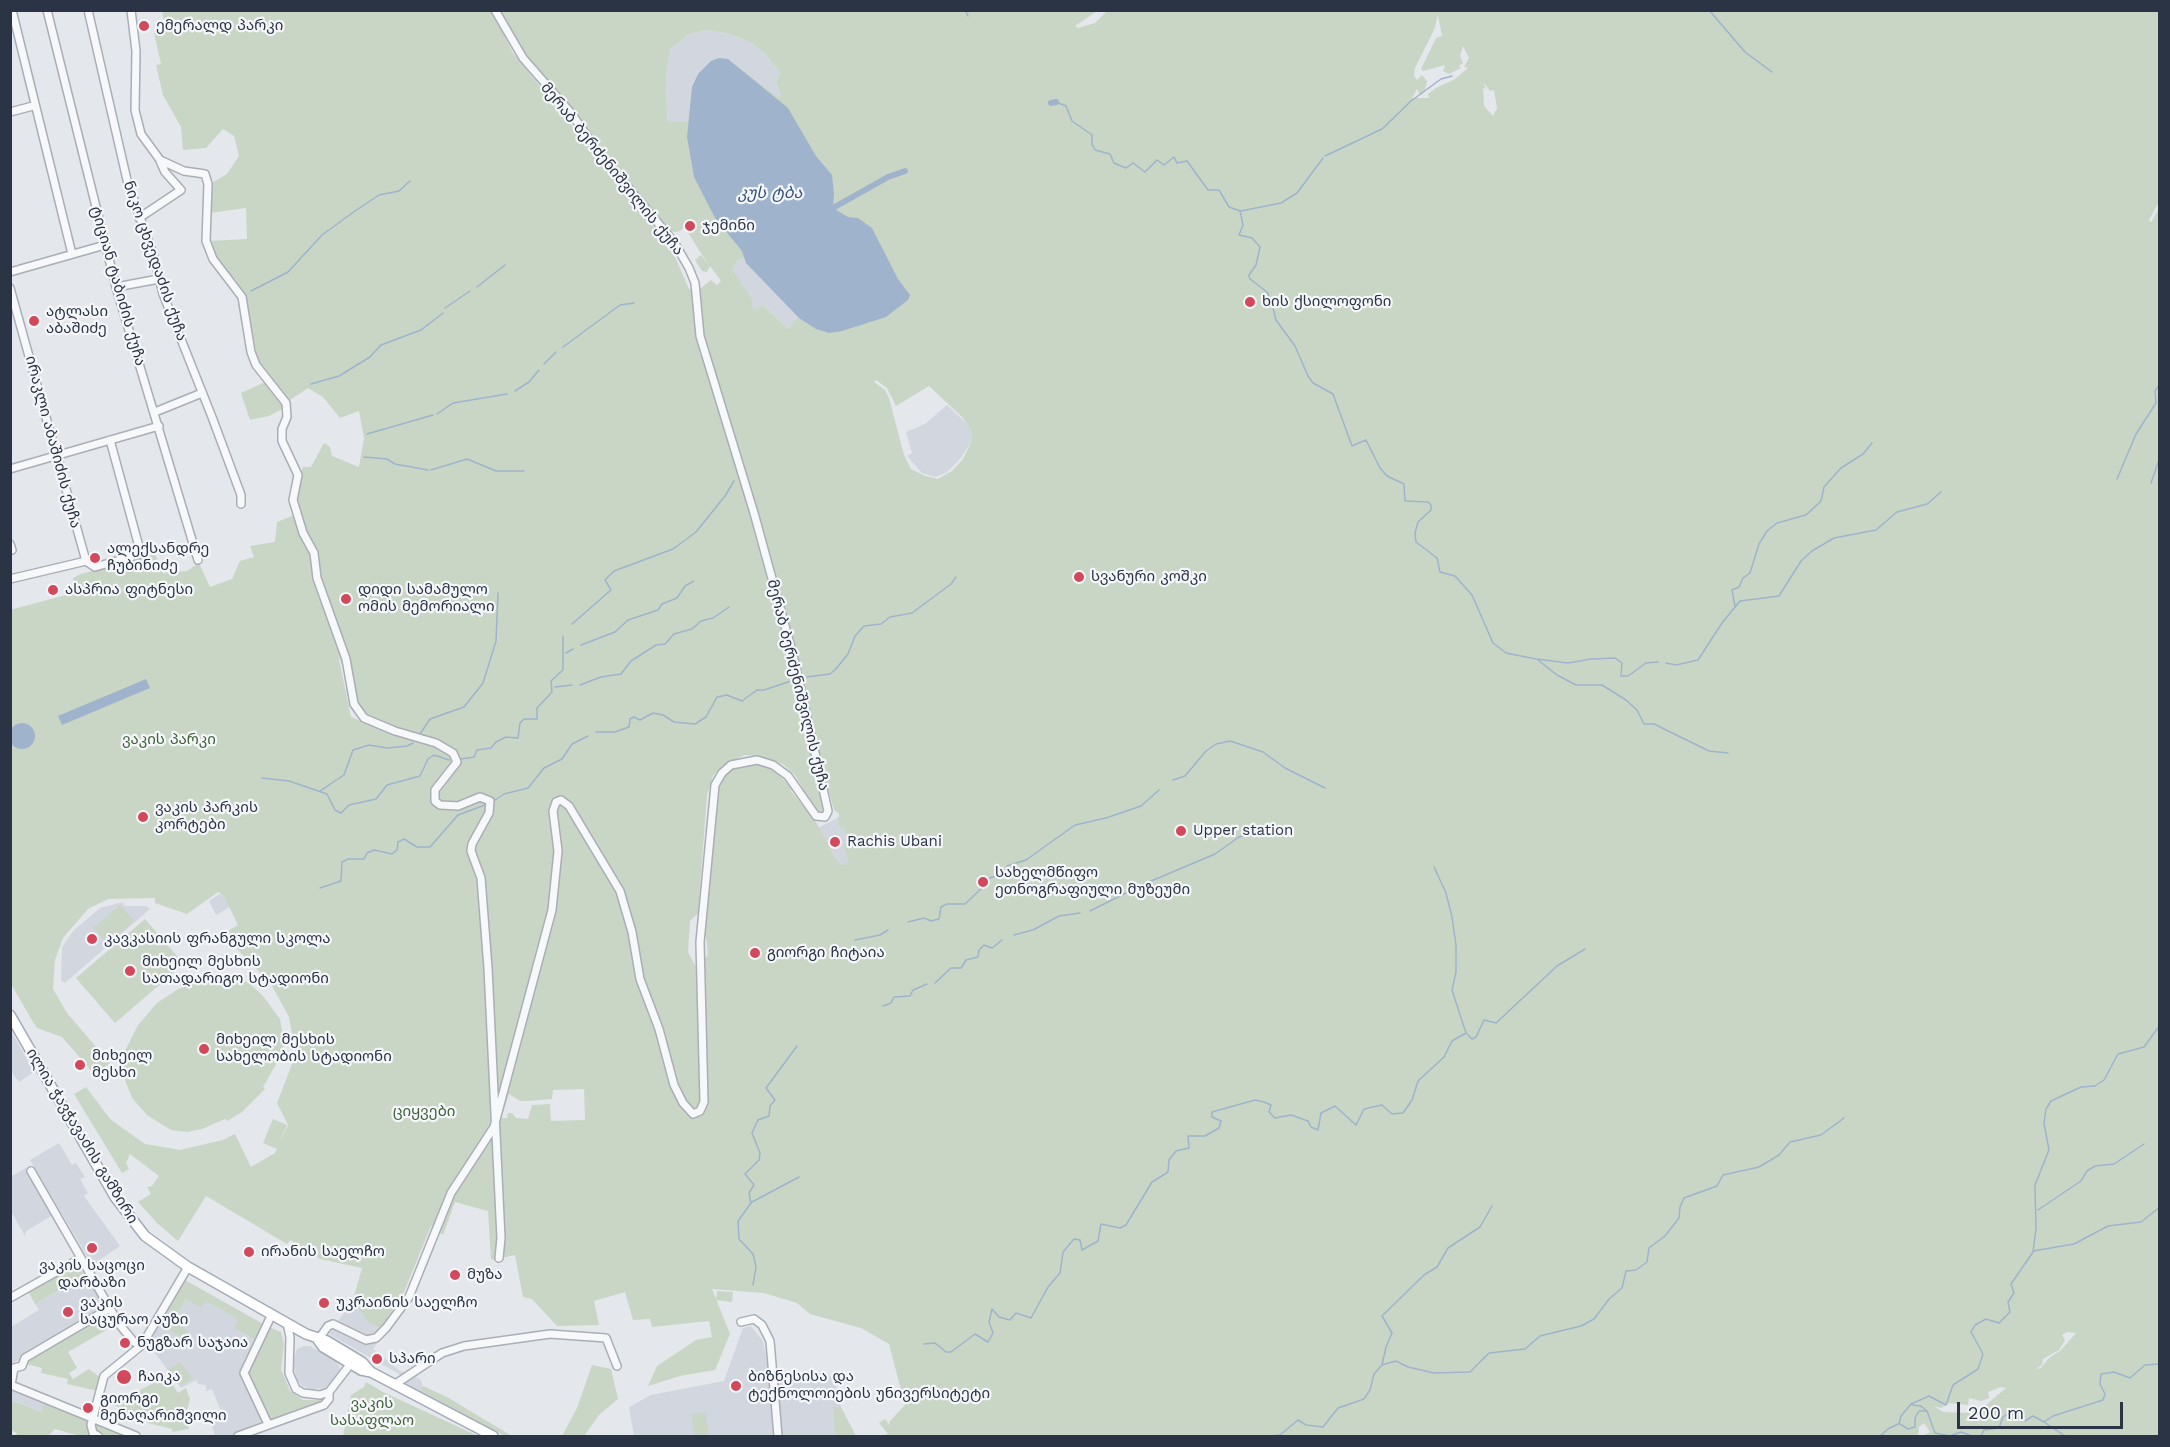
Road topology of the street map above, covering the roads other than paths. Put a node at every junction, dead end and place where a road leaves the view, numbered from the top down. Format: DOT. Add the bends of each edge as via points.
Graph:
graph roads {
  1 [pos="12,10"];
  2 [pos="47,10"];
  3 [pos="88,10"];
  4 [pos="130,10"];
  5 [pos="495,10"];
  6 [pos="33,106"];
  7 [pos="10,112"];
  8 [pos="160,160"];
  9 [pos="139,218"];
  10 [pos="105,245"];
  11 [pos="72,254"];
  12 [pos="10,272"];
  13 [pos="159,279"];
  14 [pos="116,287"];
  15 [pos="10,288"];
  16 [pos="202,393"];
  17 [pos="155,412"];
  18 [pos="159,426"];
  19 [pos="110,440"];
  20 [pos="57,455"];
  21 [pos="10,469"];
  22 [pos="241,504"];
  23 [pos="198,560"];
  24 [pos="86,561"];
  25 [pos="10,579"];
  26 [pos="10,1015"];
  27 [pos="496,1120"];
  28 [pos="31,1171"];
  29 [pos="81,1258"];
  30 [pos="499,1258"];
  31 [pos="189,1267"];
  32 [pos="10,1298"];
  33 [pos="110,1308"];
  34 [pos="272,1314"];
  35 [pos="741,1322"];
  36 [pos="287,1323"];
  37 [pos="318,1340"];
  38 [pos="142,1345"];
  39 [pos="353,1361"];
  40 [pos="617,1366"];
  41 [pos="393,1386"];
  42 [pos="328,1392"];
  43 [pos="92,1419"];
  44 [pos="268,1424"];
  45 [pos="98,1437"];
  46 [pos="136,1437"];
  47 [pos="238,1437"];
  48 [pos="493,1437"];
  49 [pos="778,1437"];
  1 -- 6 [label="street"];
  2 -- 10 [label="street, ტიციან ტაბიძის ქუჩა"];
  3 -- 9 [label="street, ნიკო ცხვედაძის ქუჩა"];
  4 -- 8 [label="street" via="136,51 135,110 141,134"];
  5 -- 27 [label="street, მერაბ ბერძენიშვილის ქუჩა" via="523,58 674,242 689,268 695,283 700,336 793,655 828,811 825,817 816,816 788,776 764,761 736,763 718,778 711,803 700,942 704,1102 700,1111 693,1114 682,1103 672,1078 640,980 620,891 569,806 557,801 553,811 558,850 552,910"];
  6 -- 7 [label="street"];
  6 -- 11 [label="street"];
  8 -- 9 [label="street" via="181,190"];
  8 -- 27 [label="street" via="178,170 205,174 206,241 213,259 242,297 256,365 286,403 282,441 298,475 293,490 297,514 314,553 317,578 346,659 358,711 385,728 436,743 453,753 457,762 435,790 435,801 440,805 458,806 480,797 489,801 489,813 471,851 480,872 486,931"];
  9 -- 13 [label="street, ნიკო ცხვედაძის ქუჩა"];
  10 -- 11 [label="street"];
  10 -- 14 [label="street, ტიციან ტაბიძის ქუჩა"];
  11 -- 12 [label="street"];
  13 -- 14 [label="street"];
  13 -- 16 [label="street, ნიკო ცხვედაძის ქუჩა"];
  14 -- 17 [label="street, ტიციან ტაბიძის ქუჩა"];
  15 -- 20 [label="street, ირაკლი აბაშიძის ქუჩა"];
  16 -- 17 [label="street"];
  16 -- 22 [label="street, ნიკო ცხვედაძის ქუჩა"];
  17 -- 18 [label="street, ტიციან ტაბიძის ქუჩა"];
  18 -- 19 [label="street"];
  18 -- 23 [label="street, ტიციან ტაბიძის ქუჩა"];
  19 -- 20 [label="street"];
  19 -- 24 [label="street" via="141,554 95,567"];
  20 -- 21 [label="street"];
  20 -- 24 [label="street, ირაკლი აბაშიძის ქუჩა"];
  24 -- 25 [label="street"];
  26 -- 31 [label="main road, ილია ჭავჭავაძის გამზირი" via="123,1209 145,1236"];
  27 -- 30 [label="street"];
  27 -- 37 [label="street, მერაბ ბერძენიშვილის ქუჩა" via="451,1193 412,1289 386,1328 376,1338 366,1340 333,1324"];
  28 -- 29 [label="street"];
  29 -- 32 [label="street"];
  29 -- 33 [label="street"];
  31 -- 34 [label="main road, ილია ჭავჭავაძის გამზირი"];
  31 -- 38 [label="street"];
  33 -- 38 [label="street" via="134,1342"];
  33 -- 43 [label="street" via="26,1358 22,1366 14,1368 11,1385"];
  34 -- 36 [label="main road, ილია ჭავჭავაძის გამზირი"];
  34 -- 44 [label="street" via="244,1373"];
  35 -- 49 [label="street" via="754,1319 770,1341"];
  36 -- 37 [label="main road, ილია ჭავჭავაძის გამზირი"];
  36 -- 42 [label="street" via="291,1381 296,1389 312,1396"];
  37 -- 39 [label="main road, ილია ჭავჭავაძის გამზირი" via="327,1341"];
  38 -- 43 [label="street" via="104,1376"];
  39 -- 41 [label="main road, ილია ჭავჭავაძის გამზირი" via="365,1363 371,1372"];
  39 -- 42 [label="street"];
  40 -- 41 [label="street" via="606,1338 550,1334 464,1346 442,1353"];
  41 -- 48 [label="main road, ილია ჭავჭავაძის გამზირი"];
  42 -- 44 [label="street" via="324,1406"];
  43 -- 45 [label="street" via="93,1433"];
  43 -- 46 [label="street"];
  44 -- 47 [label="street"];
}
